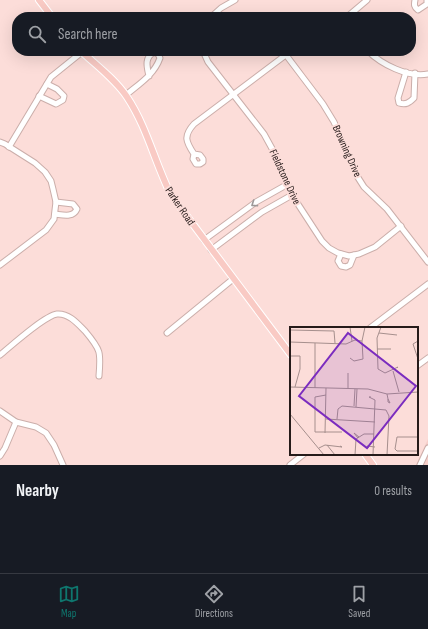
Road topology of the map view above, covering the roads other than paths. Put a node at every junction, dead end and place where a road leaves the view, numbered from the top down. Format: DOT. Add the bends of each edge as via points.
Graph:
graph roads {
  1 [pos="39,0"];
  2 [pos="235,0"];
  3 [pos="367,0"];
  4 [pos="415,0"];
  5 [pos="427,0"];
  6 [pos="48,12"];
  7 [pos="216,12"];
  8 [pos="353,12"];
  9 [pos="76,56"];
  10 [pos="87,56"];
  11 [pos="205,56"];
  12 [pos="284,56"];
  13 [pos="290,56"];
  14 [pos="374,56"];
  15 [pos="406,72"];
  16 [pos="415,73"];
  17 [pos="428,74"];
  18 [pos="149,76"];
  19 [pos="47,84"];
  20 [pos="233,95"];
  21 [pos="39,96"];
  22 [pos="126,96"];
  23 [pos="0,142"];
  24 [pos="9,146"];
  25 [pos="194,154"];
  26 [pos="288,184"];
  27 [pos="292,196"];
  28 [pos="56,202"];
  29 [pos="55,214"];
  30 [pos="401,226"];
  31 [pos="204,240"];
  32 [pos="211,250"];
  33 [pos="341,254"];
  34 [pos="354,255"];
  35 [pos="428,262"];
  36 [pos="0,265"];
  37 [pos="233,279"];
  38 [pos="428,284"];
  39 [pos="371,327"];
  40 [pos="167,332"];
  41 [pos="290,354"];
  42 [pos="0,356"];
  43 [pos="428,358"];
  44 [pos="418,365"];
  45 [pos="99,376"];
  46 [pos="0,411"];
  47 [pos="16,422"];
  48 [pos="428,448"];
  49 [pos="303,455"];
  50 [pos="366,455"];
  51 [pos="0,456"];
  52 [pos="63,465"];
  53 [pos="290,465"];
  54 [pos="373,465"];
  55 [pos="420,465"];
  1 -- 6 [label="main road"];
  2 -- 7 [label="street"];
  3 -- 8 [label="street"];
  4 -- 5 [label="street" via="415,8 418,10 427,4"];
  9 -- 19 [label="street"];
  10 -- 22 [label="main road, Parker Road"];
  11 -- 20 [label="street, Fieldstone Drive"];
  12 -- 20 [label="street"];
  13 -- 30 [label="street, Browning Drive" via="334,122 364,187"];
  14 -- 15 [label="street" via="387,66"];
  15 -- 16 [label="street"];
  15 -- 16 [label="street" via="398,98 399,102 404,104 414,98"];
  16 -- 17 [label="street"];
  18 -- 22 [label="street"];
  19 -- 21 [label="street"];
  19 -- 21 [label="street" via="61,92 63,100 56,104"];
  20 -- 25 [label="street" via="189,130 186,137"];
  20 -- 26 [label="street, Fieldstone Drive" via="264,134"];
  21 -- 24 [label="street"];
  22 -- 31 [label="main road, Parker Road" via="135,110 162,179"];
  23 -- 24 [label="street"];
  24 -- 28 [label="street" via="45,172 51,181"];
  26 -- 27 [label="street, Fieldstone Drive"];
  26 -- 31 [label="street, one-way" via="256,202"];
  27 -- 32 [label="street" via="262,212"];
  27 -- 33 [label="street, Fieldstone Drive" via="322,241"];
  28 -- 29 [label="street"];
  28 -- 29 [label="street" via="73,204 77,209 73,214"];
  29 -- 36 [label="street" via="46,230"];
  30 -- 34 [label="street, Fieldstone Drive" via="366,252"];
  30 -- 35 [label="street, Browning Drive"];
  31 -- 32 [label="main road, Parker Road"];
  32 -- 37 [label="main road, Parker Road"];
  33 -- 34 [label="street, Fieldstone Drive"];
  33 -- 34 [label="street, Fieldstone Drive" via="338,261 341,266 346,267 350,265"];
  37 -- 40 [label="street"];
  37 -- 41 [label="main road, Parker Road"];
  38 -- 39 [label="street"];
  42 -- 45 [label="street" via="42,322 57,314 76,321 97,347 101,355"];
  43 -- 44 [label="street"];
  46 -- 47 [label="street"];
  47 -- 51 [label="street"];
  47 -- 52 [label="street" via="36,427 46,433"];
  48 -- 55 [label="street"];
  49 -- 53 [label="street"];
  50 -- 54 [label="main road"];
}
